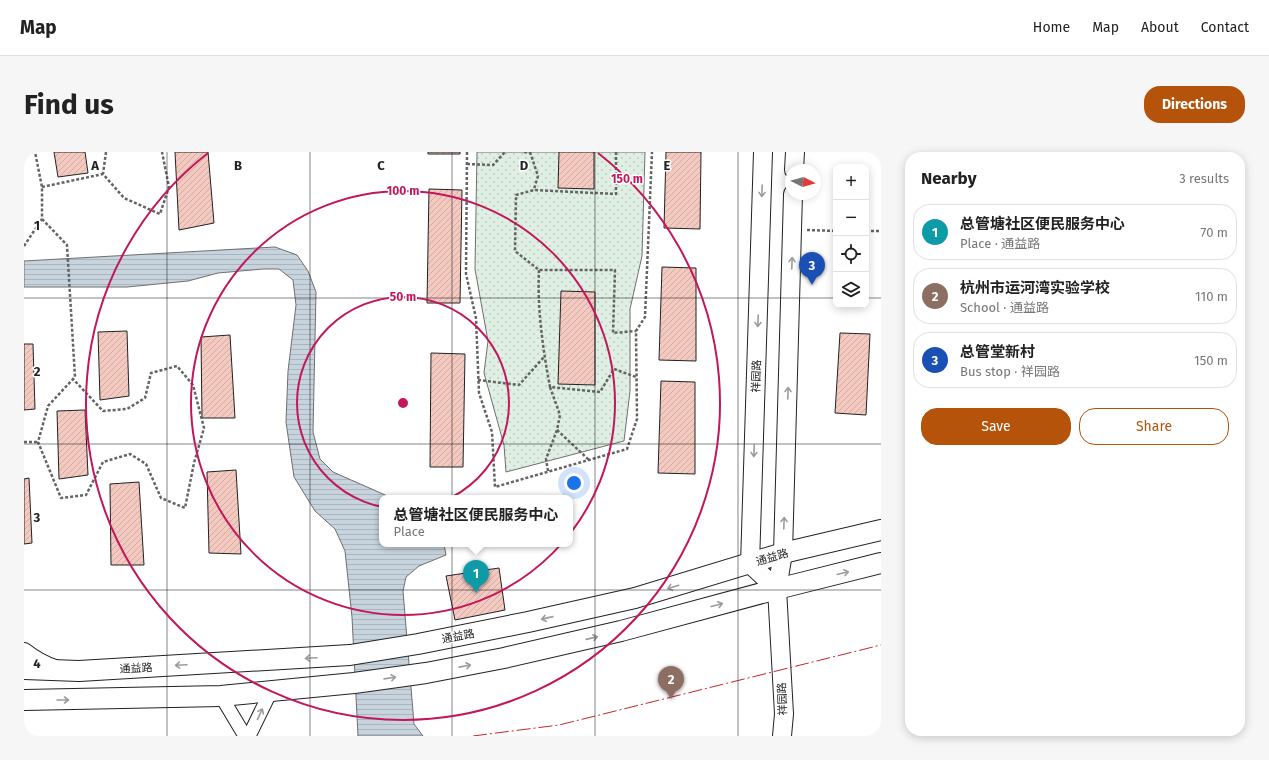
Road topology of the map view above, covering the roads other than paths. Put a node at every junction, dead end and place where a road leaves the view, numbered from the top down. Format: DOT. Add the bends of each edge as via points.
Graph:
graph roads {
  1 [pos="763,152"];
  2 [pos="795,152"];
  3 [pos="794,164"];
  4 [pos="794,200"];
  5 [pos="881,530"];
  6 [pos="783,554"];
  7 [pos="881,563"];
  8 [pos="750,564"];
  9 [pos="777,589"];
  10 [pos="24,652"];
  11 [pos="24,669"];
  12 [pos="58,670"];
  13 [pos="270,691"];
  14 [pos="221,696"];
  15 [pos="24,700"];
  16 [pos="245,736"];
  17 [pos="249,736"];
  18 [pos="782,736"];
  1 -- 8 [label="main road, 祥园路, one-way"];
  2 -- 3 [label="main road"];
  6 -- 4 [label="main road, 祥园路, one-way"];
  5 -- 6 [label="main road, 通益路"];
  6 -- 8 [label="main road, 通益路"];
  6 -- 9 [label="main road, 祥园路"];
  9 -- 7 [label="main road, one-way"];
  8 -- 9 [label="main road"];
  8 -- 12 [label="main road, 通益路, one-way" via="635,598 528,622 350,655 79,671"];
  13 -- 9 [label="main road, one-way" via="426,673 504,658 621,631"];
  9 -- 18 [label="main road, 祥园路" via="784,714"];
  10 -- 12 [label="main road" via="43,665"];
  11 -- 12 [label="main road, 通益路"];
  13 -- 14 [label="main road"];
  17 -- 13 [label="street, one-way"];
  15 -- 14 [label="main road, one-way"];
  14 -- 16 [label="street"];
}
